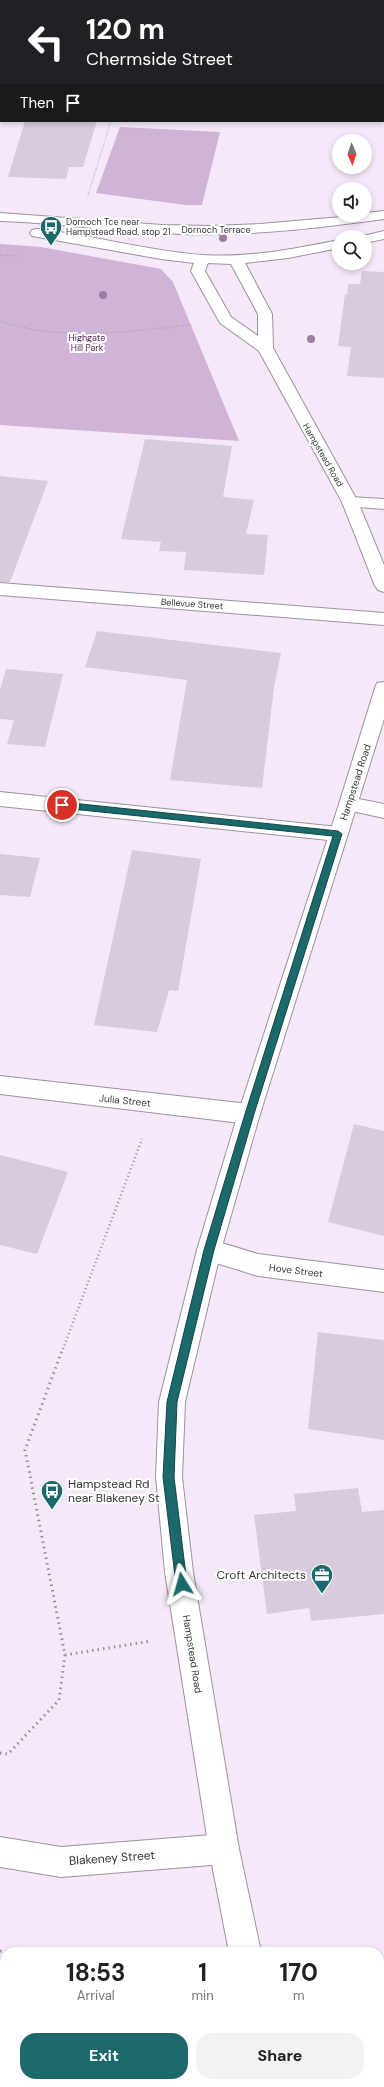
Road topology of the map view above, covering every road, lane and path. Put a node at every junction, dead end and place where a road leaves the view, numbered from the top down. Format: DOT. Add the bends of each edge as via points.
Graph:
graph roads {
  1 [pos="111,122"];
  2 [pos="86,201"];
  3 [pos="384,215"];
  4 [pos="0,217"];
  5 [pos="107,224"];
  6 [pos="0,229"];
  7 [pos="384,235"];
  8 [pos="372,238"];
  9 [pos="332,245"];
  10 [pos="203,249"];
  11 [pos="241,249"];
  12 [pos="0,321"];
  13 [pos="198,325"];
  14 [pos="265,348"];
  15 [pos="350,502"];
  16 [pos="384,504"];
  17 [pos="384,586"];
  18 [pos="0,589"];
  19 [pos="384,619"];
  20 [pos="384,688"];
  21 [pos="0,799"];
  22 [pos="349,804"];
  23 [pos="384,812"];
  24 [pos="338,834"];
  25 [pos="0,1085"];
  26 [pos="249,1114"];
  27 [pos="142,1139"];
  28 [pos="209,1250"];
  29 [pos="384,1281"];
  30 [pos="190,1635"];
  31 [pos="65,1655"];
  32 [pos="0,1754"];
  33 [pos="224,1849"];
  34 [pos="0,1852"];
  35 [pos="244,1947"];
  1 -- 2 [label="path"];
  3 -- 5 [label="street, Dornoch Terrace" via="246,230 184,230"];
  3 -- 11 [label="street"];
  4 -- 5 [label="street, Dornoch Terrace"];
  5 -- 10 [label="street" via="166,234"];
  6 -- 10 [label="street" via="59,235 141,252"];
  7 -- 8 [label="street"];
  9 -- 11 [label="street" via="264,256"];
  10 -- 11 [label="street"];
  10 -- 11 [label="street" via="220,252"];
  10 -- 14 [label="street, Hampstead Road" via="198,271 225,320"];
  11 -- 14 [label="street, Hampstead Road" via="265,314"];
  12 -- 13 [label="path" via="22,329 67,333"];
  14 -- 15 [label="street, Hampstead Road"];
  15 -- 16 [label="street"];
  15 -- 17 [label="street, Hampstead Road"];
  18 -- 19 [label="street, Bellevue Street"];
  20 -- 22 [label="street, Hampstead Road"];
  21 -- 24 [label="street"];
  22 -- 23 [label="street"];
  22 -- 24 [label="street, Hampstead Road"];
  24 -- 26 [label="street, Hampstead Road"];
  25 -- 26 [label="street, Julia Street"];
  26 -- 28 [label="street, Hampstead Road"];
  27 -- 31 [label="path" via="25,1450"];
  28 -- 29 [label="street, Hove Street" via="258,1265"];
  28 -- 30 [label="street, Hampstead Road" via="172,1402 169,1477"];
  30 -- 31 [label="path"];
  30 -- 33 [label="street, Hampstead Road"];
  31 -- 32 [label="path" via="59,1700 8,1754"];
  33 -- 34 [label="street, Blakeney Street" via="60,1862"];
  33 -- 35 [label="street, Hampstead Road"];
}
